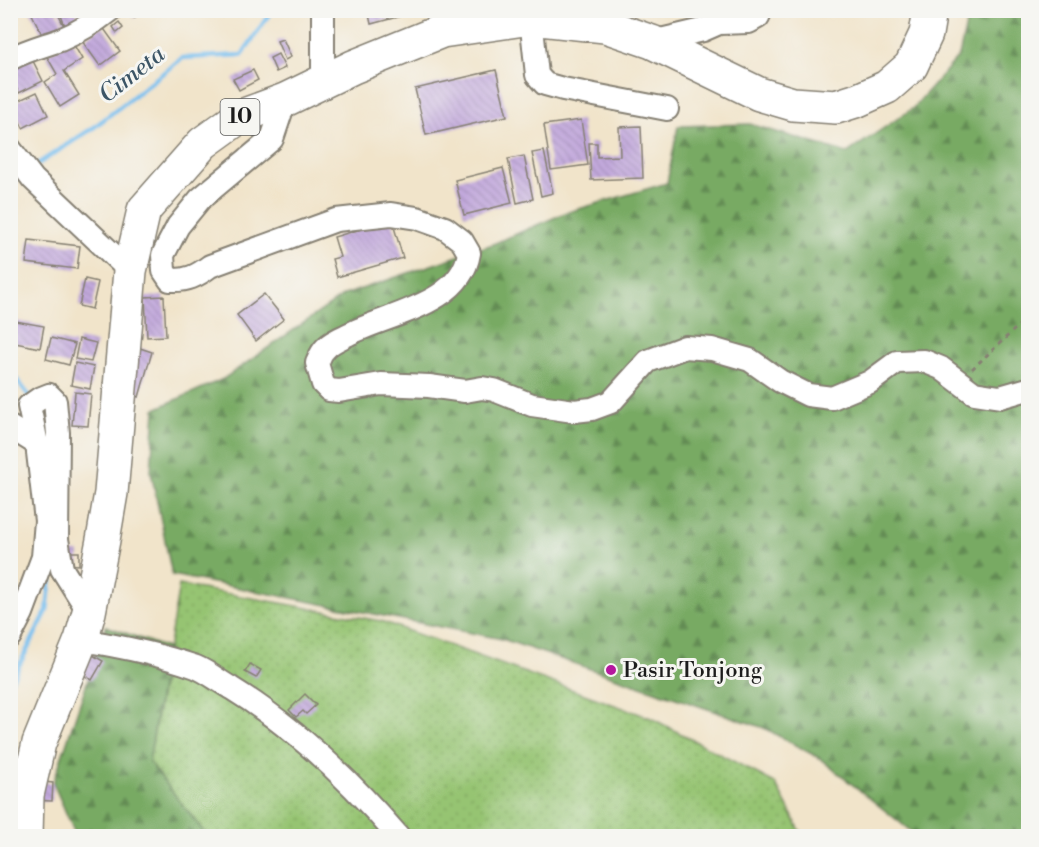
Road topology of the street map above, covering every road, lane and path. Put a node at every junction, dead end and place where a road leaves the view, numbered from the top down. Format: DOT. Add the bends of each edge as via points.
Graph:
graph roads {
  1 [pos="110,10"];
  2 [pos="322,10"];
  3 [pos="761,10"];
  4 [pos="930,10"];
  5 [pos="531,18"];
  6 [pos="652,42"];
  7 [pos="10,59"];
  8 [pos="323,81"];
  9 [pos="285,100"];
  10 [pos="667,110"];
  11 [pos="13,154"];
  12 [pos="130,271"];
  13 [pos="1029,317"];
  14 [pos="958,381"];
  15 [pos="1029,389"];
  16 [pos="10,427"];
  17 [pos="38,444"];
  18 [pos="85,626"];
  19 [pos="10,636"];
  20 [pos="26,837"];
  21 [pos="398,837"];
  1 -- 7 [label="street" via="90,26"];
  2 -- 8 [label="street"];
  3 -- 6 [label="street" via="749,22 719,23"];
  4 -- 6 [label="highway, 10" via="926,34 911,66 887,87 836,107 793,104 759,94"];
  5 -- 6 [label="highway, 10" via="605,26"];
  5 -- 8 [label="highway, 10" via="441,31"];
  5 -- 10 [label="street" via="537,75 545,84"];
  8 -- 9 [label="highway, 10"];
  9 -- 12 [label="highway, 10" via="239,117 203,142 144,210"];
  9 -- 14 [label="street" via="272,139 200,199 178,226 163,255 164,271 170,280 197,276 210,266 336,220 391,214 445,228 462,241 469,253 463,273 446,292 366,325 323,350 317,363 323,384 329,390 381,384 482,388 532,405 574,411 592,409 611,402 648,361 685,347 712,349 750,360 808,395 832,398 870,382 897,362 924,361"];
  11 -- 12 [label="street"];
  12 -- 18 [label="highway, 10" via="111,493"];
  13 -- 14 [label="path"];
  14 -- 15 [label="street" via="974,393 1000,397"];
  16 -- 17 [label="street"];
  17 -- 18 [label="street" via="34,402 49,395 55,401 58,433 57,538 62,569"];
  17 -- 19 [label="street" via="46,521 43,557"];
  18 -- 20 [label="highway, 10" via="39,743 27,795"];
  18 -- 21 [label="street" via="120,647 198,668 248,698 328,761"];
}
